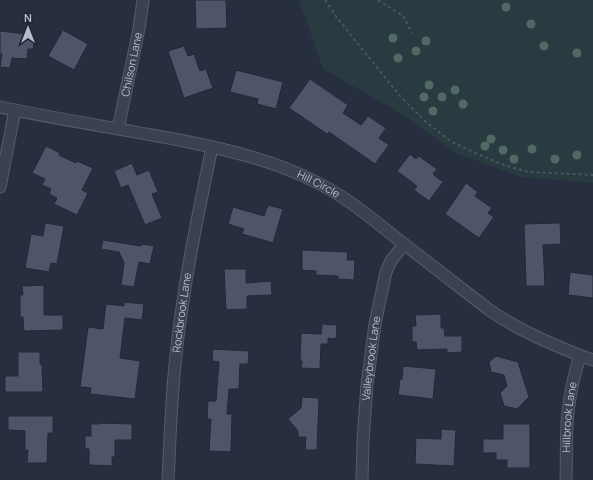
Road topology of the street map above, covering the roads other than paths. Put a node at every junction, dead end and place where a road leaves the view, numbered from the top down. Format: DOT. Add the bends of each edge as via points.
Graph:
graph roads {
  1 [pos="143,0"];
  2 [pos="0,107"];
  3 [pos="15,110"];
  4 [pos="118,129"];
  5 [pos="212,147"];
  6 [pos="0,187"];
  7 [pos="404,244"];
  8 [pos="580,356"];
  9 [pos="593,360"];
  10 [pos="168,480"];
  11 [pos="362,480"];
  12 [pos="566,480"];
  1 -- 4 [label="street, Chilson Lane"];
  2 -- 3 [label="street, Hill Circle"];
  3 -- 4 [label="street, Hill Circle"];
  3 -- 6 [label="street"];
  4 -- 5 [label="street, Hill Circle"];
  5 -- 7 [label="street, Hill Circle" via="270,163 317,182 363,212"];
  5 -- 10 [label="street, Rockbrook Lane" via="195,228 181,317 171,415"];
  7 -- 8 [label="street, Hill Circle" via="488,310 538,338"];
  7 -- 11 [label="street, Valleybrook Lane" via="386,272 375,324 367,385"];
  8 -- 9 [label="street, Hill Circle"];
  8 -- 12 [label="street, Hillbrook Lane" via="568,406"];
}
